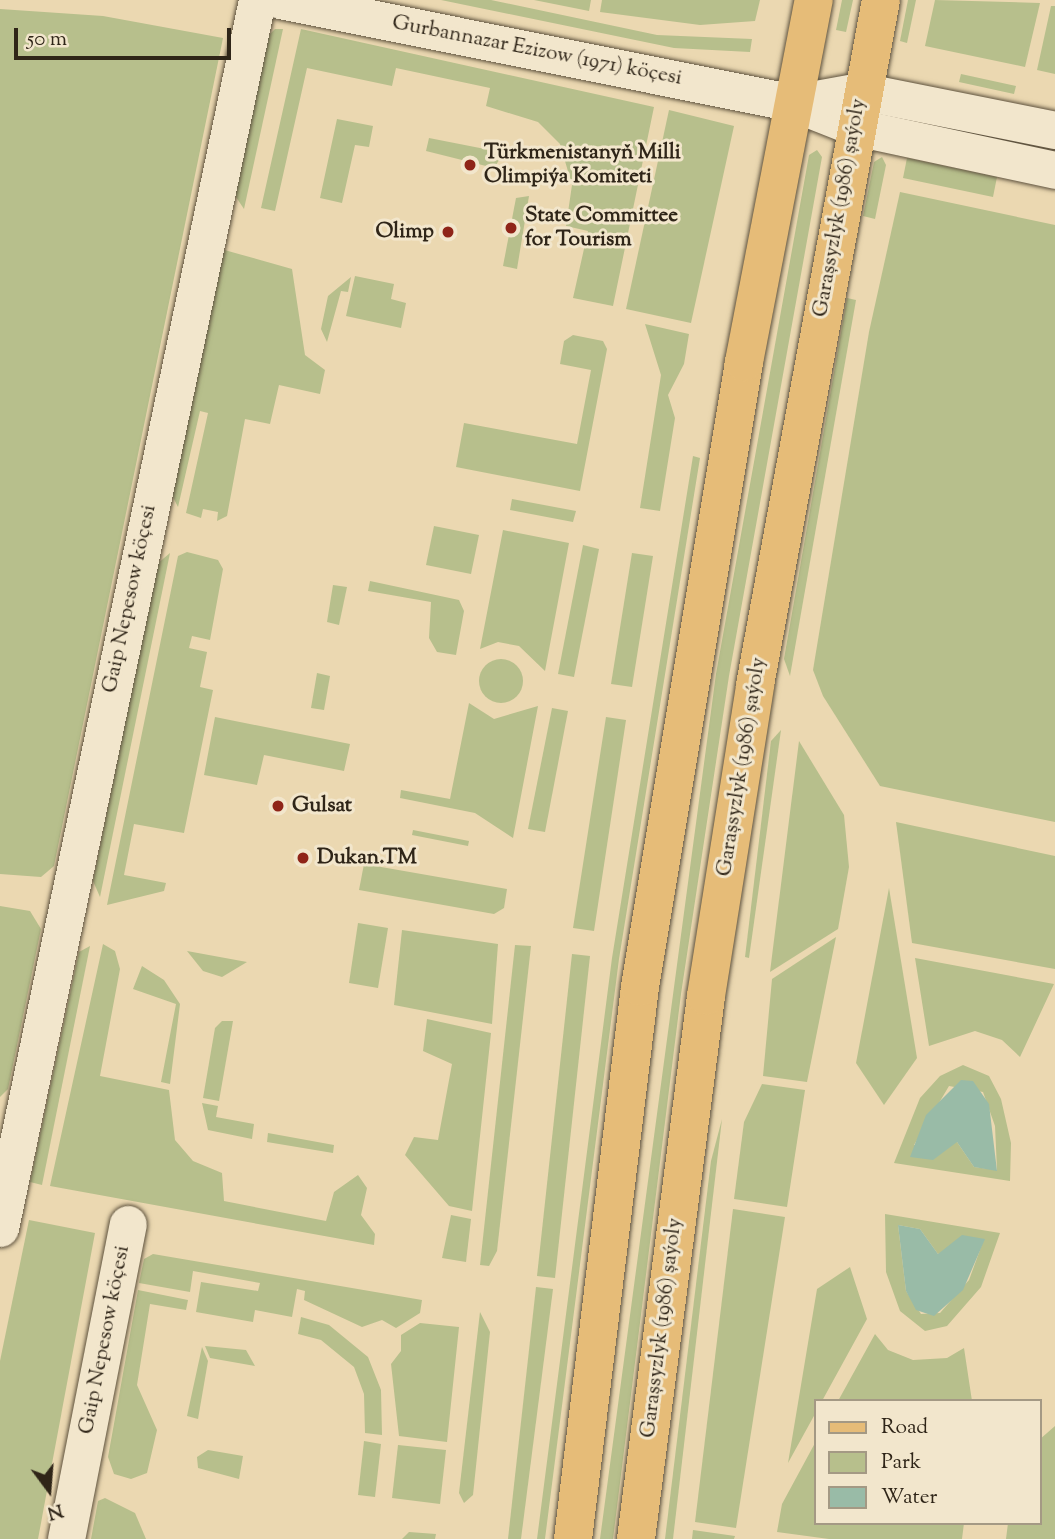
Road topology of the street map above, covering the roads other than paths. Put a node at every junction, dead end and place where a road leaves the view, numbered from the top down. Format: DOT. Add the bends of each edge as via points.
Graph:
graph roads {
  1 [pos="257,0"];
  2 [pos="280,0"];
  3 [pos="814,0"];
  4 [pos="881,0"];
  5 [pos="794,103"];
  6 [pos="858,109"];
  7 [pos="1055,130"];
  8 [pos="1055,170"];
  9 [pos="3,1213"];
  10 [pos="128,1224"];
  11 [pos="66,1539"];
  12 [pos="573,1539"];
  13 [pos="636,1539"];
  1 -- 9 [label="street, Gaip Nepesow köçesi"];
  2 -- 5 [label="street, Gurbannazar Ezizow (1971) köçesi"];
  3 -- 5 [label="main road"];
  4 -- 6 [label="main road, Garaşsyzlyk (1986) şaýoly"];
  5 -- 6 [label="street, Gurbannazar Ezizow (1971) köçesi"];
  5 -- 12 [label="main road" via="744,362 640,986"];
  6 -- 7 [label="street, Gurbannazar Ezizow (1971) köçesi"];
  6 -- 8 [label="street, Gurbannazar Ezizow (1971) köçesi"];
  6 -- 13 [label="main road, Garaşsyzlyk (1986) şaýoly" via="706,996"];
  10 -- 11 [label="street, Gaip Nepesow köçesi"];
}
